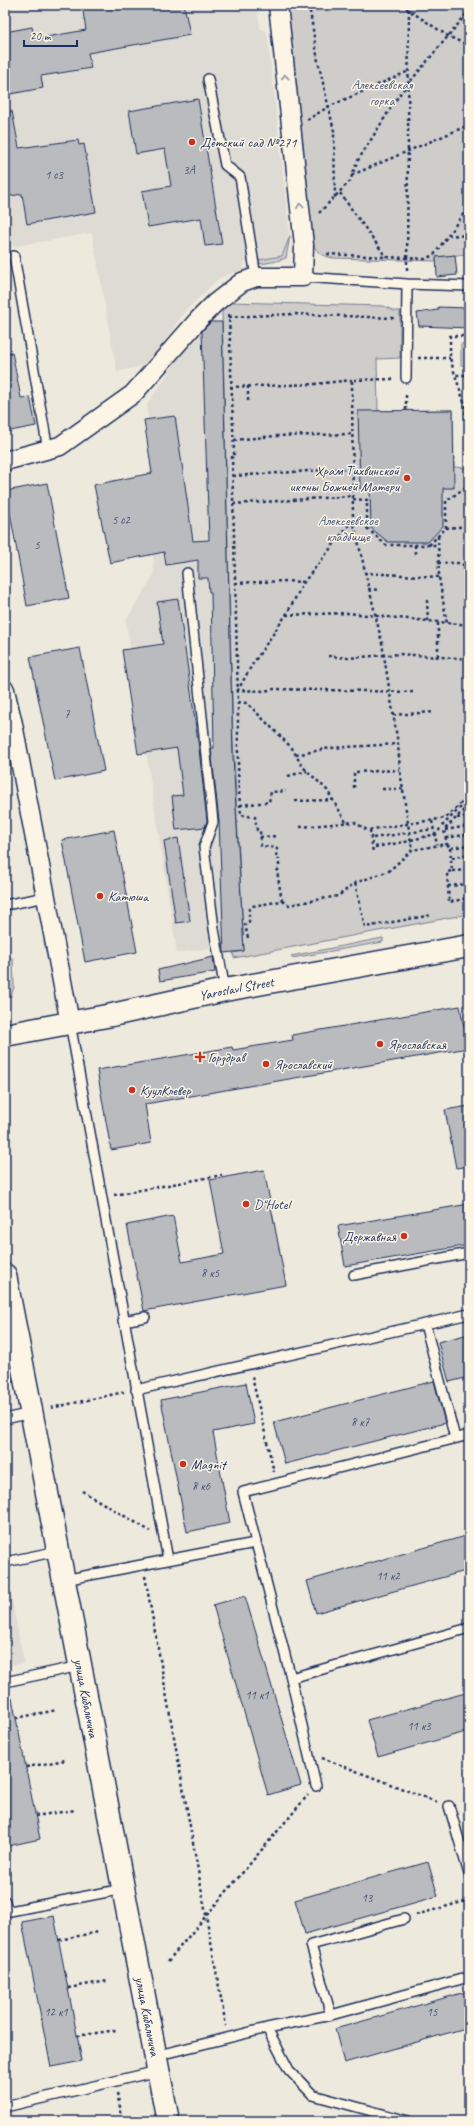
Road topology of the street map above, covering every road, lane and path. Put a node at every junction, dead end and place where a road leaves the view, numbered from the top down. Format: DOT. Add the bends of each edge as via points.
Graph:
graph roads {
  1 [pos="278,5"];
  2 [pos="309,5"];
  3 [pos="401,5"];
  4 [pos="409,5"];
  5 [pos="410,11"];
  6 [pos="469,11"];
  7 [pos="448,36"];
  8 [pos="469,46"];
  9 [pos="409,71"];
  10 [pos="208,79"];
  11 [pos="409,83"];
  12 [pos="328,107"];
  13 [pos="469,125"];
  14 [pos="290,130"];
  15 [pos="409,151"];
  16 [pos="352,175"];
  17 [pos="340,192"];
  18 [pos="335,199"];
  19 [pos="469,206"];
  20 [pos="318,214"];
  21 [pos="448,235"];
  22 [pos="469,236"];
  23 [pos="327,254"];
  24 [pos="14,256"];
  25 [pos="386,257"];
  26 [pos="408,258"];
  27 [pos="256,277"];
  28 [pos="303,277"];
  29 [pos="407,284"];
  30 [pos="469,286"];
  31 [pos="229,312"];
  32 [pos="229,317"];
  33 [pos="406,319"];
  34 [pos="469,336"];
  35 [pos="406,358"];
  36 [pos="450,358"];
  37 [pos="455,375"];
  38 [pos="469,375"];
  39 [pos="406,378"];
  40 [pos="352,380"];
  41 [pos="248,386"];
  42 [pos="230,387"];
  43 [pos="248,401"];
  44 [pos="406,410"];
  45 [pos="353,434"];
  46 [pos="234,440"];
  47 [pos="48,450"];
  48 [pos="5,461"];
  49 [pos="354,468"];
  50 [pos="233,476"];
  51 [pos="469,486"];
  52 [pos="353,497"];
  53 [pos="233,504"];
  54 [pos="469,519"];
  55 [pos="353,520"];
  56 [pos="446,528"];
  57 [pos="438,536"];
  58 [pos="438,544"];
  59 [pos="415,545"];
  60 [pos="429,545"];
  61 [pos="415,556"];
  62 [pos="438,563"];
  63 [pos="469,567"];
  64 [pos="187,573"];
  65 [pos="364,573"];
  66 [pos="438,577"];
  67 [pos="304,582"];
  68 [pos="235,583"];
  69 [pos="368,590"];
  70 [pos="378,590"];
  71 [pos="427,600"];
  72 [pos="286,615"];
  73 [pos="374,615"];
  74 [pos="428,622"];
  75 [pos="438,623"];
  76 [pos="447,624"];
  77 [pos="469,625"];
  78 [pos="328,656"];
  79 [pos="383,656"];
  80 [pos="438,658"];
  81 [pos="469,659"];
  82 [pos="5,690"];
  83 [pos="238,690"];
  84 [pos="389,692"];
  85 [pos="414,692"];
  86 [pos="238,702"];
  87 [pos="434,712"];
  88 [pos="393,714"];
  89 [pos="9,725"];
  90 [pos="398,744"];
  91 [pos="296,755"];
  92 [pos="400,770"];
  93 [pos="307,771"];
  94 [pos="288,776"];
  95 [pos="354,788"];
  96 [pos="403,788"];
  97 [pos="382,789"];
  98 [pos="286,791"];
  99 [pos="469,795"];
  100 [pos="469,799"];
  101 [pos="333,800"];
  102 [pos="295,801"];
  103 [pos="240,805"];
  104 [pos="468,806"];
  105 [pos="469,816"];
  106 [pos="456,818"];
  107 [pos="432,820"];
  108 [pos="346,822"];
  109 [pos="409,824"];
  110 [pos="469,826"];
  111 [pos="300,827"];
  112 [pos="434,829"];
  113 [pos="370,830"];
  114 [pos="444,830"];
  115 [pos="410,833"];
  116 [pos="469,834"];
  117 [pos="278,836"];
  118 [pos="434,836"];
  119 [pos="260,837"];
  120 [pos="373,838"];
  121 [pos="446,838"];
  122 [pos="411,840"];
  123 [pos="447,844"];
  124 [pos="469,844"];
  125 [pos="437,845"];
  126 [pos="375,847"];
  127 [pos="450,848"];
  128 [pos="412,850"];
  129 [pos="373,853"];
  130 [pos="469,854"];
  131 [pos="452,858"];
  132 [pos="469,870"];
  133 [pos="452,871"];
  134 [pos="355,883"];
  135 [pos="469,884"];
  136 [pos="448,886"];
  137 [pos="469,890"];
  138 [pos="46,897"];
  139 [pos="282,901"];
  140 [pos="5,905"];
  141 [pos="432,915"];
  142 [pos="248,938"];
  143 [pos="469,946"];
  144 [pos="225,990"];
  145 [pos="70,1023"];
  146 [pos="5,1034"];
  147 [pos="222,1175"];
  148 [pos="109,1196"];
  149 [pos="469,1253"];
  150 [pos="5,1275"];
  151 [pos="354,1275"];
  152 [pos="469,1314"];
  153 [pos="145,1317"];
  154 [pos="123,1320"];
  155 [pos="425,1324"];
  156 [pos="10,1327"];
  157 [pos="249,1363"];
  158 [pos="136,1390"];
  159 [pos="31,1413"];
  160 [pos="5,1419"];
  161 [pos="469,1435"];
  162 [pos="455,1438"];
  163 [pos="277,1484"];
  164 [pos="82,1491"];
  165 [pos="165,1540"];
  166 [pos="255,1543"];
  167 [pos="58,1551"];
  168 [pos="168,1560"];
  169 [pos="5,1562"];
  170 [pos="143,1565"];
  171 [pos="64,1580"];
  172 [pos="469,1628"];
  173 [pos="80,1666"];
  174 [pos="291,1678"];
  175 [pos="5,1682"];
  176 [pos="57,1710"];
  177 [pos="16,1718"];
  178 [pos="310,1759"];
  179 [pos="66,1760"];
  180 [pos="26,1767"];
  181 [pos="316,1786"];
  182 [pos="449,1806"];
  183 [pos="75,1810"];
  184 [pos="35,1816"];
  185 [pos="469,1874"];
  186 [pos="123,1889"];
  187 [pos="5,1900"];
  188 [pos="469,1900"];
  189 [pos="6,1912"];
  190 [pos="206,1916"];
  191 [pos="404,1919"];
  192 [pos="98,1932"];
  193 [pos="59,1940"];
  194 [pos="168,1962"];
  195 [pos="469,1977"];
  196 [pos="107,1981"];
  197 [pos="68,1988"];
  198 [pos="331,2015"];
  199 [pos="267,2028"];
  200 [pos="116,2030"];
  201 [pos="77,2036"];
  202 [pos="229,2038"];
  203 [pos="156,2064"];
  204 [pos="121,2088"];
  205 [pos="5,2107"];
  206 [pos="123,2121"];
  207 [pos="168,2121"];
  208 [pos="408,2121"];
  14 -- 1 [label="street, one-way"];
  2 -- 12 [label="path"];
  3 -- 5 [label="path"];
  4 -- 5 [label="path"];
  5 -- 7 [label="path"];
  5 -- 9 [label="path"];
  6 -- 7 [label="path"];
  7 -- 8 [label="path"];
  7 -- 11 [label="path"];
  9 -- 11 [label="path"];
  9 -- 12 [label="path"];
  10 -- 27 [label="lane" via="225,165 240,178"];
  11 -- 15 [label="path"];
  11 -- 16 [label="path" via="357,162"];
  12 -- 14 [label="path"];
  12 -- 18 [label="path" via="334,131"];
  13 -- 15 [label="path"];
  28 -- 14 [label="street, one-way" via="304,245"];
  15 -- 16 [label="path"];
  15 -- 26 [label="path"];
  16 -- 17 [label="path"];
  17 -- 18 [label="path"];
  17 -- 25 [label="path"];
  18 -- 20 [label="path"];
  19 -- 21 [label="path"];
  21 -- 22 [label="path"];
  21 -- 26 [label="path" via="434,255 425,259"];
  23 -- 25 [label="path"];
  24 -- 47 [label="lane"];
  25 -- 26 [label="path"];
  27 -- 28 [label="street"];
  27 -- 47 [label="street" via="242,282 215,303 133,394 60,446"];
  28 -- 29 [label="lane"];
  29 -- 30 [label="lane"];
  29 -- 33 [label="lane"];
  31 -- 32 [label="path"];
  32 -- 33 [label="path" via="293,314"];
  32 -- 42 [label="path"];
  33 -- 35 [label="lane"];
  34 -- 36 [label="path" via="450,336"];
  35 -- 36 [label="path"];
  35 -- 39 [label="lane"];
  36 -- 37 [label="path"];
  37 -- 38 [label="path"];
  37 -- 51 [label="path" via="465,405"];
  39 -- 40 [label="path"];
  39 -- 44 [label="path"];
  40 -- 41 [label="path"];
  40 -- 45 [label="path"];
  41 -- 42 [label="path"];
  41 -- 43 [label="path"];
  42 -- 46 [label="path"];
  45 -- 46 [label="path"];
  45 -- 49 [label="path"];
  46 -- 50 [label="path"];
  47 -- 48 [label="street"];
  49 -- 50 [label="path"];
  49 -- 52 [label="path"];
  50 -- 53 [label="path"];
  51 -- 56 [label="path" via="446,501"];
  52 -- 53 [label="path"];
  52 -- 55 [label="path"];
  52 -- 59 [label="path" via="367,500 367,528 386,545"];
  53 -- 68 [label="path"];
  54 -- 56 [label="path" via="468,526"];
  55 -- 65 [label="path"];
  55 -- 67 [label="path"];
  56 -- 57 [label="path"];
  57 -- 58 [label="path"];
  57 -- 60 [label="path"];
  58 -- 60 [label="path"];
  58 -- 62 [label="path"];
  59 -- 60 [label="path"];
  59 -- 61 [label="path"];
  62 -- 63 [label="path" via="458,563"];
  62 -- 66 [label="path"];
  64 -- 144 [label="lane" via="213,822 204,847 214,929"];
  65 -- 66 [label="path"];
  65 -- 69 [label="path"];
  66 -- 76 [label="path"];
  67 -- 68 [label="path"];
  67 -- 72 [label="path"];
  68 -- 83 [label="path"];
  69 -- 70 [label="path"];
  69 -- 73 [label="path"];
  71 -- 74 [label="path"];
  72 -- 73 [label="path"];
  72 -- 83 [label="path"];
  73 -- 74 [label="path"];
  73 -- 79 [label="path"];
  74 -- 75 [label="path"];
  75 -- 76 [label="path"];
  75 -- 80 [label="path"];
  76 -- 77 [label="path"];
  78 -- 79 [label="path"];
  79 -- 80 [label="path" via="399,654"];
  79 -- 84 [label="path"];
  80 -- 81 [label="path"];
  82 -- 89 [label="street"];
  83 -- 84 [label="path"];
  83 -- 86 [label="path"];
  84 -- 85 [label="path"];
  84 -- 88 [label="path"];
  86 -- 91 [label="path" via="246,704 284,738"];
  86 -- 103 [label="path"];
  87 -- 88 [label="path"];
  88 -- 90 [label="path"];
  89 -- 138 [label="street"];
  90 -- 91 [label="path" via="330,748"];
  90 -- 92 [label="path"];
  91 -- 93 [label="path"];
  92 -- 95 [label="path" via="354,772"];
  92 -- 96 [label="path"];
  93 -- 94 [label="path"];
  93 -- 101 [label="path" via="327,790"];
  96 -- 97 [label="path"];
  96 -- 109 [label="path"];
  98 -- 103 [label="path" via="271,792 269,802"];
  99 -- 107 [label="path" via="446,818"];
  100 -- 118 [label="path"];
  101 -- 102 [label="path"];
  101 -- 108 [label="path"];
  103 -- 119 [label="path" via="241,815 256,817"];
  104 -- 106 [label="path"];
  105 -- 106 [label="path"];
  106 -- 114 [label="path"];
  107 -- 109 [label="path"];
  107 -- 112 [label="path"];
  108 -- 111 [label="path"];
  108 -- 113 [label="path" via="354,822"];
  109 -- 113 [label="path"];
  109 -- 115 [label="path"];
  110 -- 114 [label="path"];
  112 -- 115 [label="path"];
  112 -- 118 [label="path"];
  113 -- 129 [label="path"];
  114 -- 121 [label="path"];
  115 -- 120 [label="path"];
  115 -- 122 [label="path"];
  116 -- 121 [label="path"];
  117 -- 119 [label="path"];
  118 -- 122 [label="path"];
  118 -- 125 [label="path"];
  119 -- 139 [label="path" via="261,846 277,848 277,871"];
  121 -- 123 [label="path"];
  122 -- 126 [label="path"];
  122 -- 128 [label="path"];
  123 -- 125 [label="path"];
  123 -- 127 [label="path"];
  124 -- 127 [label="path"];
  125 -- 128 [label="path"];
  127 -- 131 [label="path"];
  128 -- 134 [label="path" via="389,871"];
  130 -- 131 [label="path"];
  131 -- 133 [label="path"];
  132 -- 133 [label="path"];
  133 -- 136 [label="path" via="447,872"];
  134 -- 139 [label="path" via="338,896 290,905"];
  134 -- 141 [label="path" via="365,927"];
  135 -- 136 [label="path"];
  136 -- 137 [label="path" via="449,902 464,899"];
  138 -- 140 [label="lane"];
  138 -- 145 [label="street"];
  139 -- 142 [label="path" via="253,906 249,910 249,922 246,924"];
  143 -- 144 [label="street, Yaroslavl Street"];
  144 -- 145 [label="street, Yaroslavl Street"];
  145 -- 146 [label="street, Yaroslavl Street"];
  145 -- 154 [label="lane"];
  147 -- 148 [label="path"];
  149 -- 151 [label="lane"];
  150 -- 156 [label="street, улица Кибальчича"];
  152 -- 155 [label="lane"];
  153 -- 154 [label="lane"];
  154 -- 158 [label="lane"];
  155 -- 157 [label="lane"];
  155 -- 162 [label="lane"];
  156 -- 159 [label="street, улица Кибальчича"];
  157 -- 158 [label="lane"];
  157 -- 163 [label="path"];
  158 -- 159 [label="path"];
  158 -- 165 [label="lane"];
  159 -- 160 [label="lane"];
  159 -- 167 [label="street, улица Кибальчича"];
  161 -- 162 [label="lane"];
  162 -- 163 [label="lane"];
  163 -- 166 [label="lane" via="243,1492"];
  164 -- 165 [label="path"];
  165 -- 168 [label="lane"];
  166 -- 168 [label="lane"];
  166 -- 174 [label="lane"];
  167 -- 169 [label="lane"];
  167 -- 171 [label="street, улица Кибальчича"];
  168 -- 170 [label="lane"];
  170 -- 171 [label="lane"];
  170 -- 190 [label="path"];
  171 -- 173 [label="street, улица Кибальчича"];
  172 -- 174 [label="lane"];
  173 -- 175 [label="lane"];
  173 -- 186 [label="street, улица Кибальчича"];
  174 -- 178 [label="lane"];
  176 -- 177 [label="path"];
  178 -- 181 [label="lane"];
  178 -- 182 [label="path" via="319,1757"];
  179 -- 180 [label="path"];
  181 -- 190 [label="path"];
  182 -- 185 [label="lane"];
  183 -- 184 [label="path"];
  186 -- 189 [label="lane"];
  186 -- 203 [label="street, улица Кибальчича"];
  187 -- 189 [label="lane"];
  188 -- 191 [label="path"];
  190 -- 194 [label="path"];
  190 -- 202 [label="path"];
  191 -- 198 [label="lane" via="311,1945"];
  192 -- 193 [label="path"];
  195 -- 198 [label="lane"];
  196 -- 197 [label="path"];
  198 -- 199 [label="lane"];
  199 -- 202 [label="lane"];
  199 -- 208 [label="lane" via="288,2070 313,2095"];
  200 -- 201 [label="path"];
  202 -- 203 [label="lane"];
  203 -- 205 [label="lane"];
  203 -- 207 [label="street, улица Кибальчича"];
  204 -- 206 [label="path" via="116,2090"];
}
